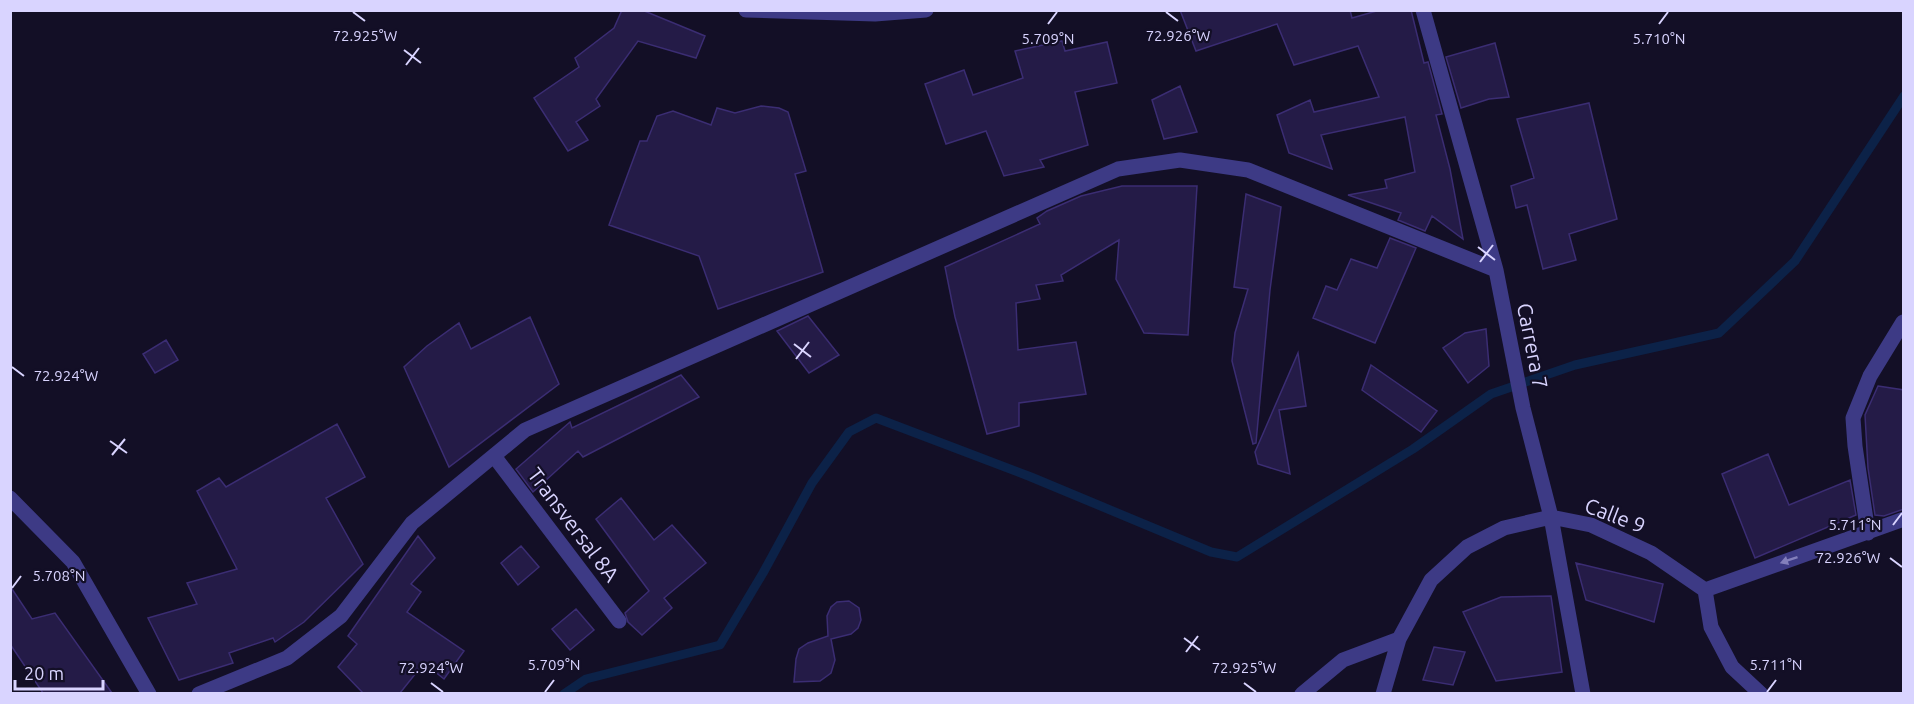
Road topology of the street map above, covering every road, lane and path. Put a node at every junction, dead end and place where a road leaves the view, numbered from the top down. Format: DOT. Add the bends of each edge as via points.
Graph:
graph roads {
  1 [pos="746,10"];
  2 [pos="926,10"];
  3 [pos="1423,10"];
  4 [pos="874,12"];
  5 [pos="1496,270"];
  6 [pos="1904,322"];
  7 [pos="494,456"];
  8 [pos="10,498"];
  9 [pos="1551,517"];
  10 [pos="1904,519"];
  11 [pos="1868,533"];
  12 [pos="1705,590"];
  13 [pos="619,621"];
  14 [pos="1399,639"];
  15 [pos="149,693"];
  16 [pos="199,693"];
  17 [pos="1302,693"];
  18 [pos="1383,693"];
  19 [pos="1582,693"];
  20 [pos="1761,693"];
  1 -- 4 [label="street"];
  2 -- 4 [label="street"];
  3 -- 5 [label="street, Carrera 7"];
  5 -- 7 [label="street" via="1248,170 1180,160 1118,169 525,430"];
  5 -- 9 [label="street, Carrera 7"];
  6 -- 11 [label="street" via="1869,376 1853,418"];
  7 -- 13 [label="street, Transversal 8A"];
  7 -- 16 [label="street" via="412,523 341,616 287,658"];
  8 -- 15 [label="street" via="73,562"];
  9 -- 12 [label="street, Calle 9" via="1592,525 1611,534 1651,553"];
  9 -- 14 [label="street, Calle 9" via="1504,528 1467,547 1431,580"];
  9 -- 19 [label="street, Carrera 7"];
  10 -- 11 [label="street"];
  11 -- 12 [label="street, one-way"];
  12 -- 20 [label="street" via="1711,627 1732,667"];
  14 -- 17 [label="street" via="1343,660"];
  14 -- 18 [label="street, Calle 9"];
}
